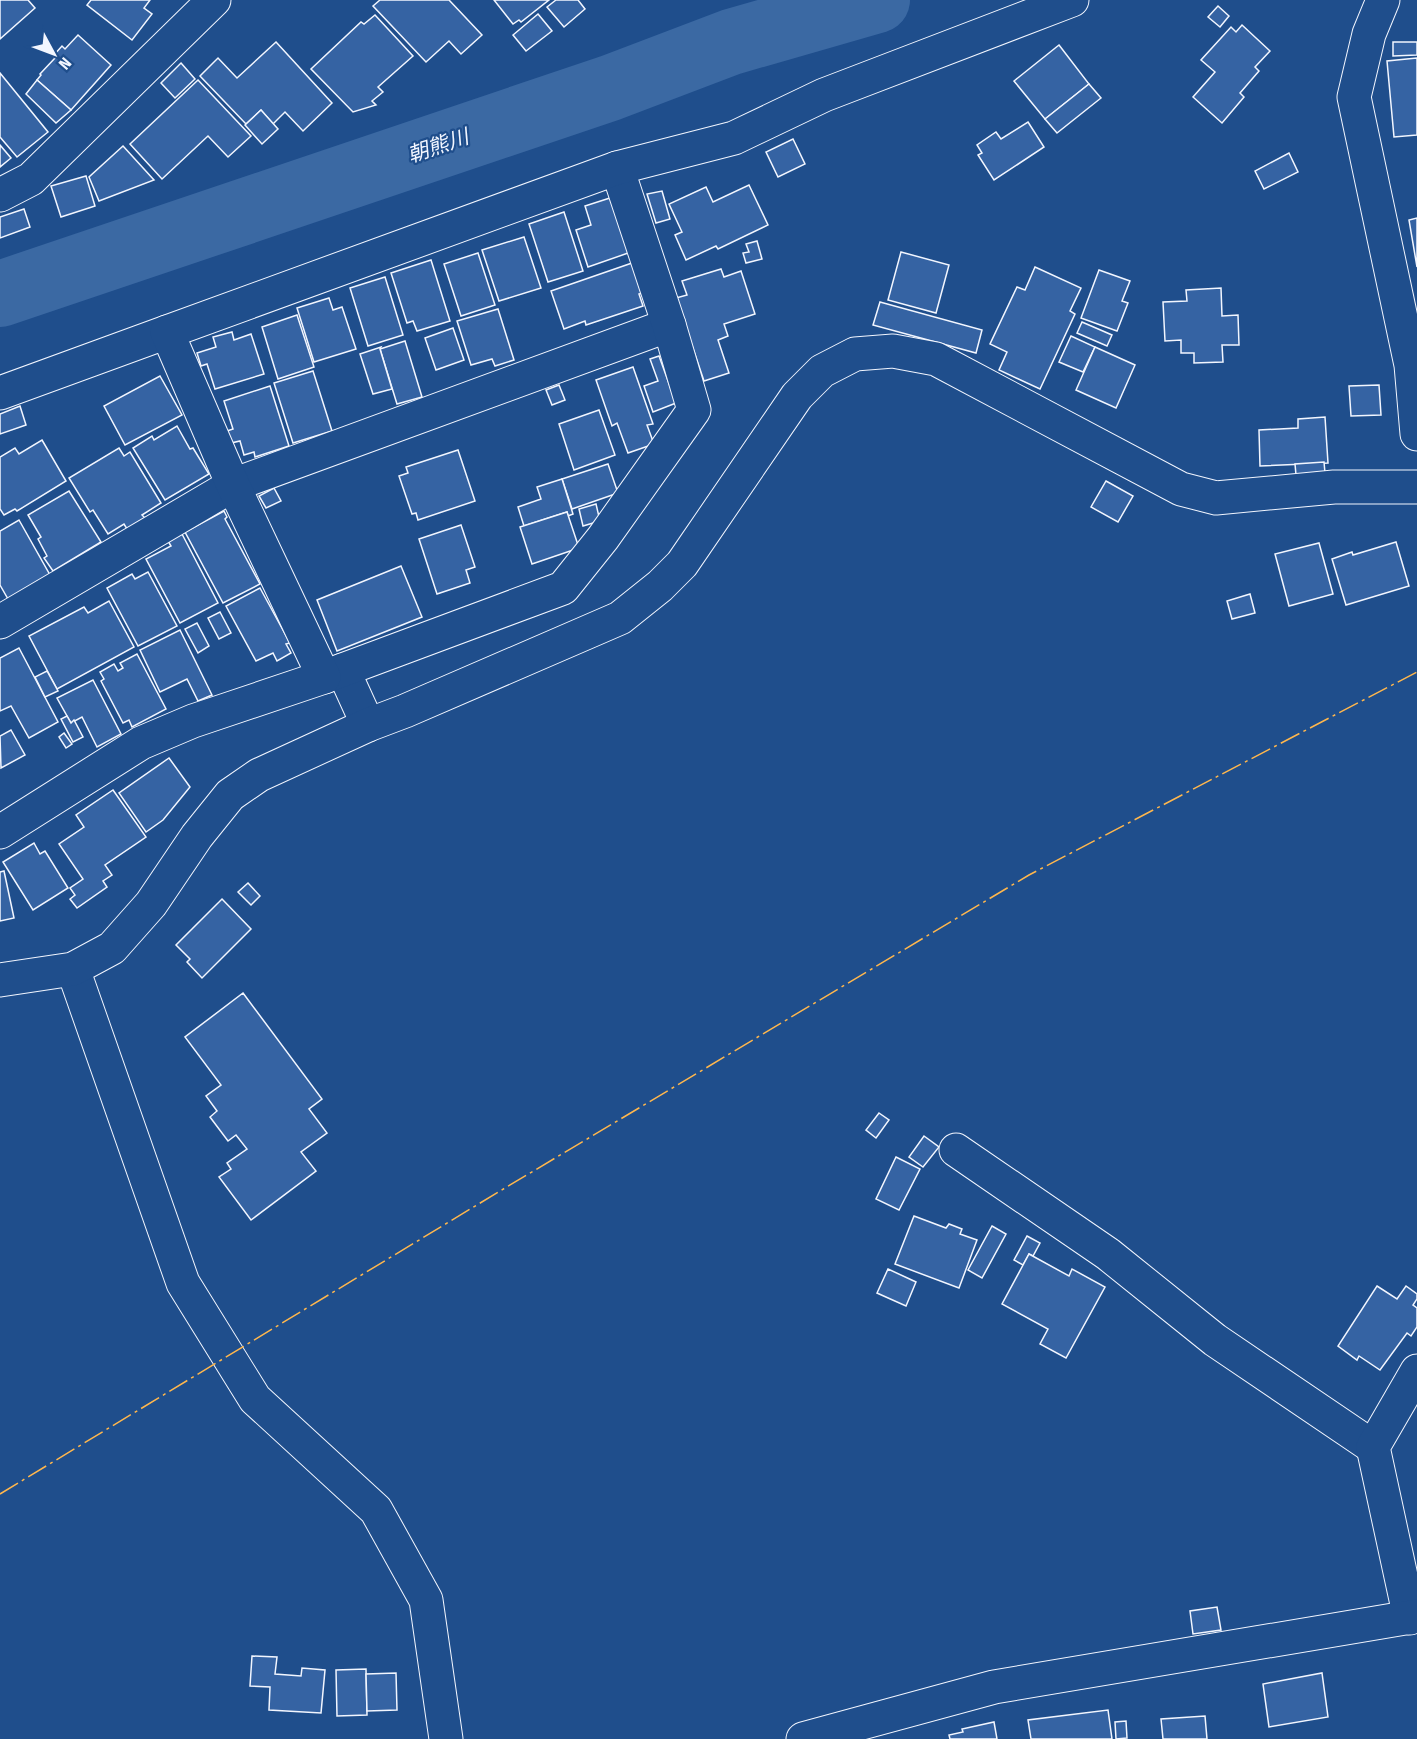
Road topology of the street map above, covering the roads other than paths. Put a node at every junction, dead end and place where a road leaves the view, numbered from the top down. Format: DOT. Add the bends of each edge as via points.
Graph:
graph roads {
  1 [pos="214,0"];
  2 [pos="1072,0"];
  3 [pos="1383,0"];
  4 [pos="618,168"];
  5 [pos="0,195"];
  6 [pos="669,325"];
  7 [pos="167,332"];
  8 [pos="0,393"];
  9 [pos="1417,434"];
  10 [pos="233,485"];
  11 [pos="1417,487"];
  12 [pos="0,622"];
  13 [pos="333,673"];
  14 [pos="368,725"];
  15 [pos="4,821"];
  16 [pos="73,969"];
  17 [pos="0,980"];
  18 [pos="956,1150"];
  19 [pos="1417,1371"];
  20 [pos="1373,1447"];
  21 [pos="1414,1617"];
  22 [pos="447,1739"];
  23 [pos="803,1739"];
  1 -- 5 [label="street" via="32,178"];
  2 -- 4 [label="street" via="824,95 734,138"];
  3 -- 9 [label="street" via="1369,34 1354,97 1411,365"];
  4 -- 6 [label="street"];
  4 -- 7 [label="street"];
  6 -- 10 [label="street"];
  6 -- 13 [label="street" via="694,410 563,588"];
  7 -- 8 [label="street"];
  7 -- 10 [label="street"];
  10 -- 12 [label="street"];
  10 -- 13 [label="street"];
  11 -- 14 [label="street" via="1334,488 1216,498 1181,489 936,359 893,351 855,354 822,371 797,396 682,564 620,618"];
  13 -- 14 [label="street"];
  13 -- 15 [label="street" via="193,720 141,743"];
  14 -- 16 [label="street" via="259,775 230,795 196,836 151,904 112,948"];
  16 -- 17 [label="street"];
  16 -- 22 [label="street" via="183,1283 255,1399 375,1510 426,1600"];
  18 -- 20 [label="street" via="1108,1254 1215,1340"];
  19 -- 20 [label="street"];
  20 -- 21 [label="street"];
  21 -- 23 [label="street" via="994,1687"];
}
